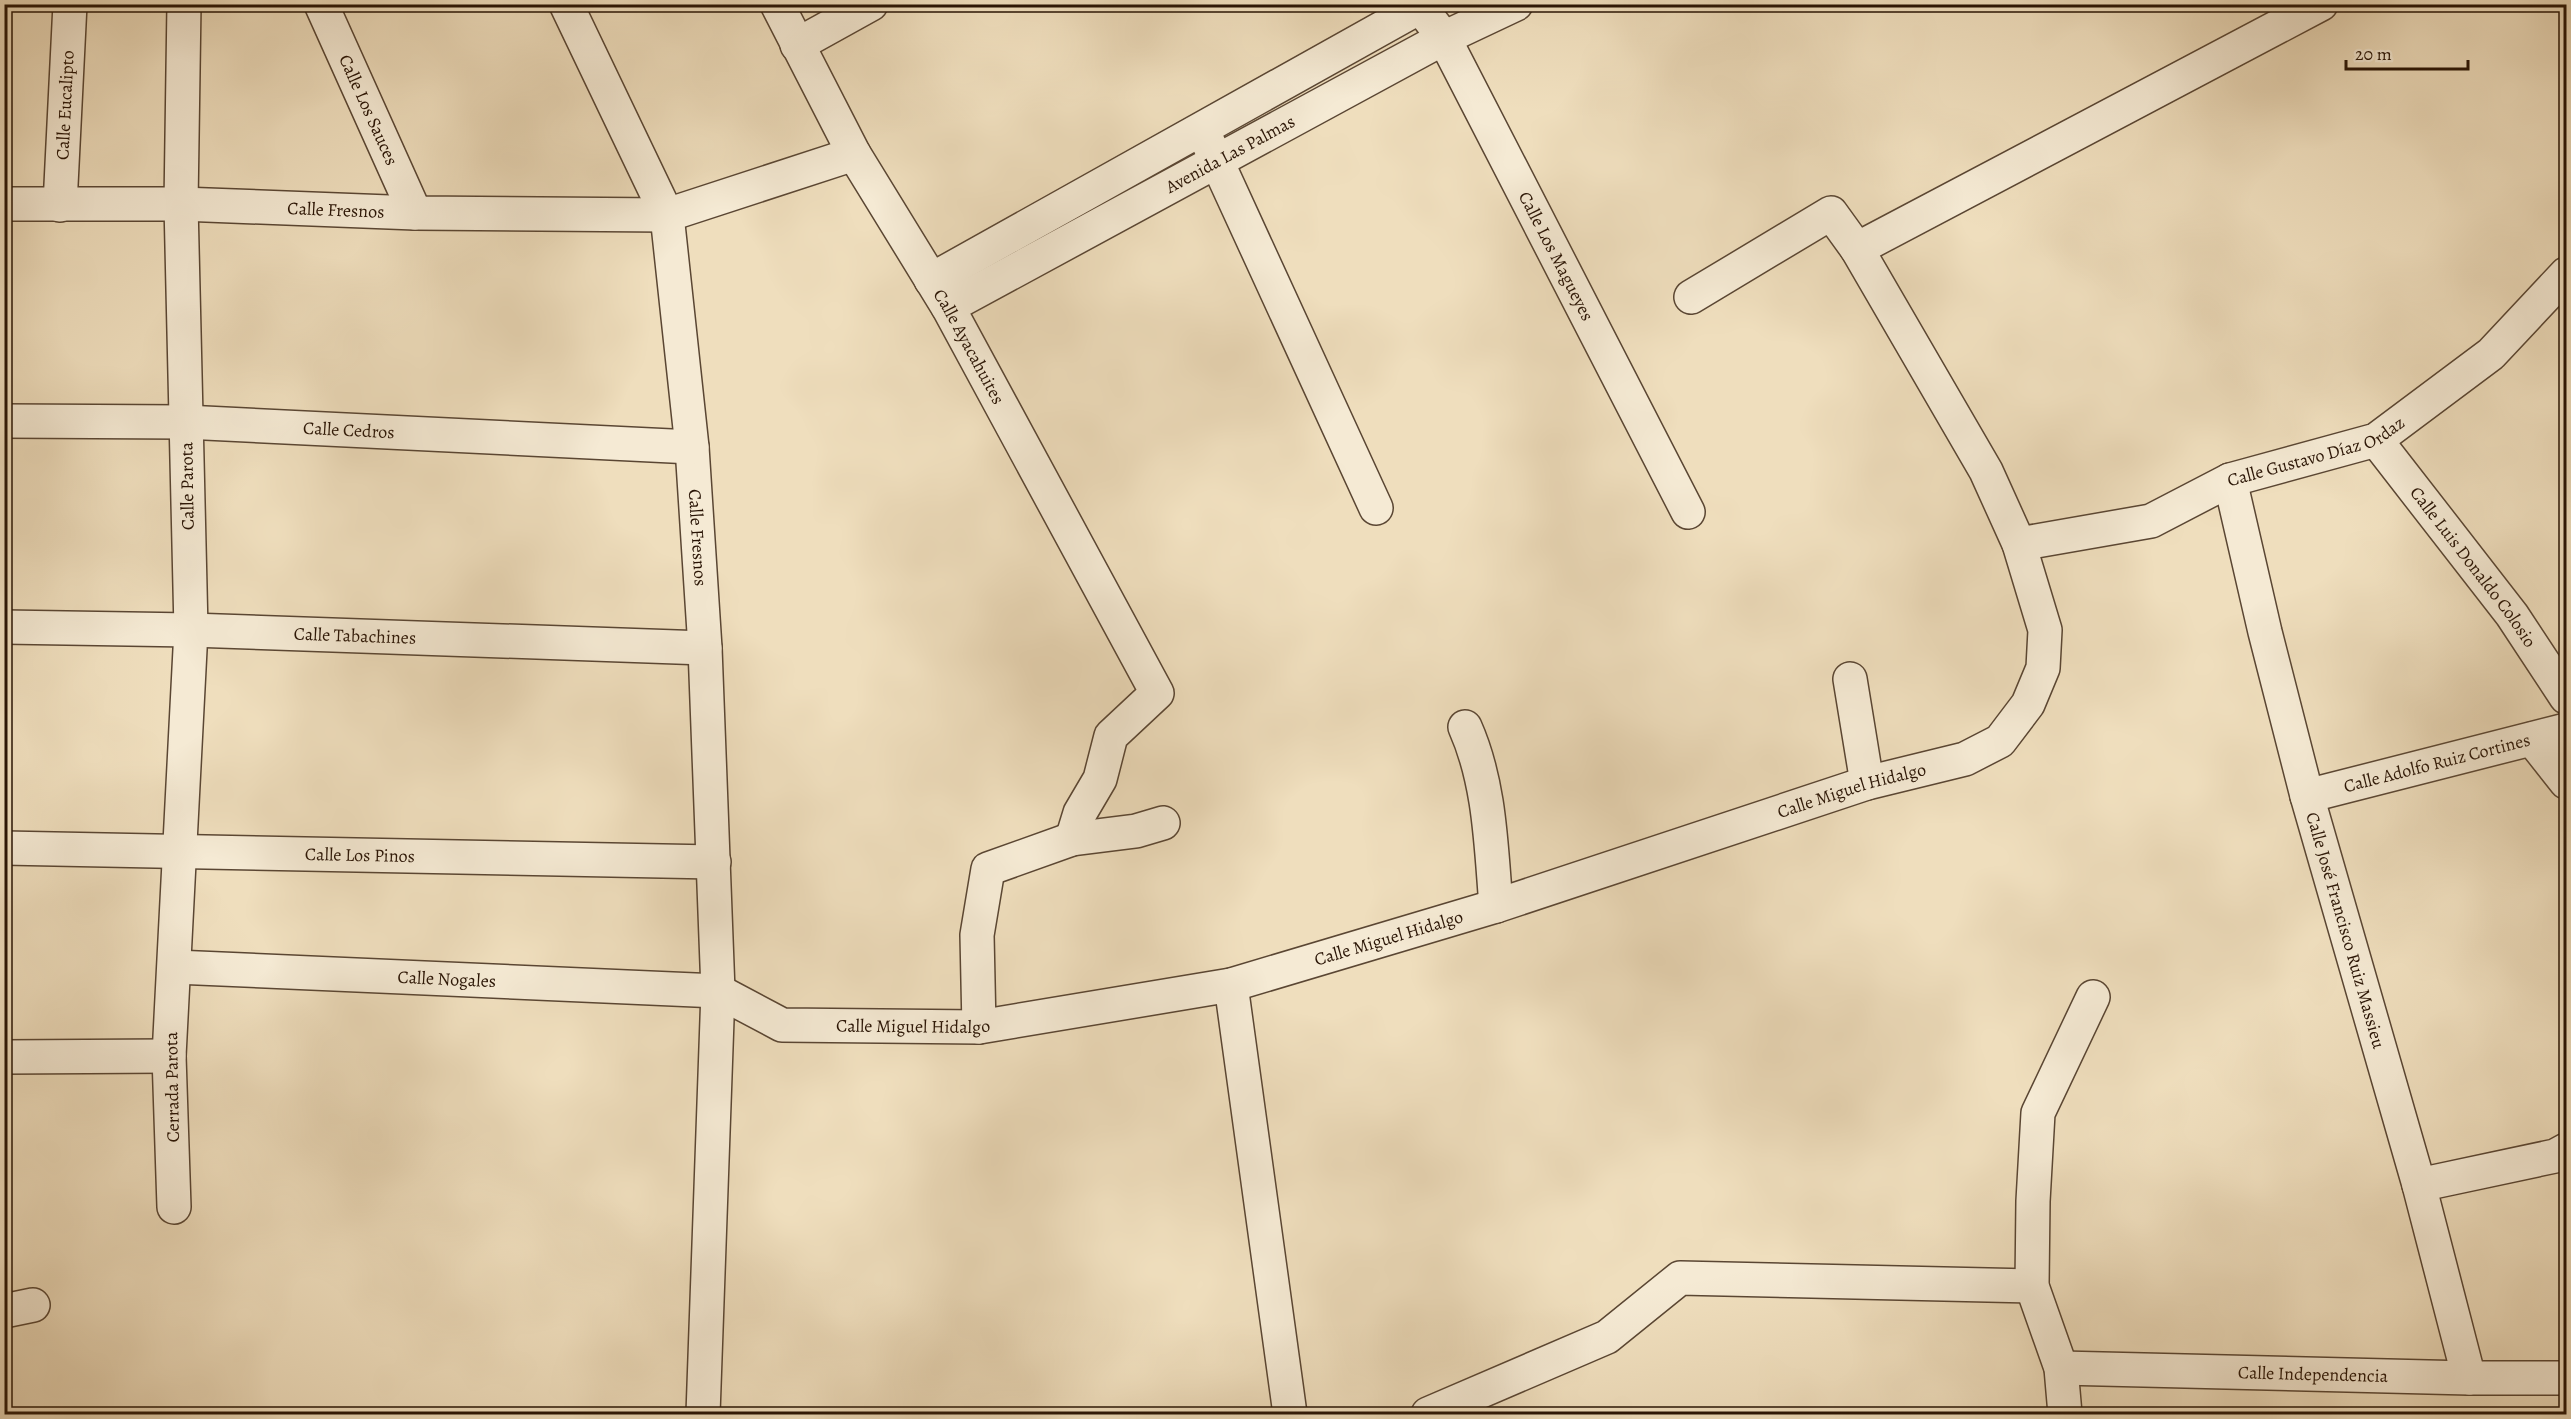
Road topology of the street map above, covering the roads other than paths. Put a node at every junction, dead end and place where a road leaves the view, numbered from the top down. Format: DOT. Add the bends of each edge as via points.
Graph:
graph roads {
  1 [pos="70,4"];
  2 [pos="184,4"];
  3 [pos="321,4"];
  4 [pos="566,4"];
  5 [pos="777,4"];
  6 [pos="871,4"];
  7 [pos="1516,4"];
  8 [pos="2322,4"];
  9 [pos="1421,5"];
  10 [pos="1444,38"];
  11 [pos="797,45"];
  12 [pos="1203,129"];
  13 [pos="854,154"];
  14 [pos="1218,161"];
  15 [pos="4,204"];
  16 [pos="181,204"];
  17 [pos="60,205"];
  18 [pos="414,213"];
  19 [pos="667,215"];
  20 [pos="1857,249"];
  21 [pos="2566,274"];
  22 [pos="939,294"];
  23 [pos="1691,297"];
  24 [pos="4,421"];
  25 [pos="185,422"];
  26 [pos="2376,440"];
  27 [pos="692,447"];
  28 [pos="2230,480"];
  29 [pos="1376,508"];
  30 [pos="1688,512"];
  31 [pos="2019,544"];
  32 [pos="4,627"];
  33 [pos="191,630"];
  34 [pos="705,648"];
  35 [pos="1850,679"];
  36 [pos="2566,697"];
  37 [pos="1465,727"];
  38 [pos="2566,730"];
  39 [pos="2532,739"];
  40 [pos="2566,782"];
  41 [pos="1867,783"];
  42 [pos="2307,796"];
  43 [pos="1162,823"];
  44 [pos="1072,839"];
  45 [pos="4,848"];
  46 [pos="180,852"];
  47 [pos="714,862"];
  48 [pos="1496,906"];
  49 [pos="175,967"];
  50 [pos="1231,985"];
  51 [pos="718,991"];
  52 [pos="2093,997"];
  53 [pos="979,1027"];
  54 [pos="169,1056"];
  55 [pos="4,1058"];
  56 [pos="2563,1154"];
  57 [pos="2419,1185"];
  58 [pos="174,1207"];
  59 [pos="2032,1286"];
  60 [pos="2061,1368"];
  61 [pos="2469,1378"];
  62 [pos="2566,1378"];
  63 [pos="703,1414"];
  64 [pos="1290,1414"];
  65 [pos="1428,1414"];
  66 [pos="2065,1414"];
  1 -- 17 [label="street, Calle Eucalipto"];
  2 -- 16 [label="street, Calle Parota"];
  3 -- 18 [label="street, Calle Los Sauces"];
  4 -- 19 [label="street, Calle Fresnos"];
  5 -- 11 [label="street, Calle Ayacahuites"];
  6 -- 11 [label="street"];
  7 -- 10 [label="street, Avenida Las Palmas"];
  8 -- 20 [label="street"];
  9 -- 10 [label="street, Calle Los Magueyes"];
  9 -- 12 [label="street"];
  10 -- 14 [label="street, Avenida Las Palmas"];
  10 -- 30 [label="street, Calle Los Magueyes"];
  11 -- 13 [label="street, Calle Ayacahuites"];
  12 -- 14 [label="street"];
  12 -- 22 [label="street"];
  13 -- 19 [label="street, Calle Fresnos"];
  13 -- 22 [label="street, Calle Ayacahuites"];
  14 -- 22 [label="street, Avenida Las Palmas"];
  14 -- 29 [label="street"];
  15 -- 17 [label="street, Calle Fresnos"];
  16 -- 17 [label="street, Calle Fresnos"];
  16 -- 18 [label="street, Calle Fresnos"];
  16 -- 25 [label="street, Calle Parota"];
  18 -- 19 [label="street, Calle Fresnos"];
  19 -- 27 [label="street, Calle Fresnos"];
  20 -- 23 [label="street, Calle Miguel Hidalgo" via="1831,213"];
  20 -- 31 [label="street, Calle Miguel Hidalgo" via="1986,471"];
  21 -- 26 [label="street, Calle Gustavo Díaz Ordaz" via="2491,354"];
  22 -- 44 [label="street, Calle Ayacahuites" via="1157,693 1111,736 1100,778 1080,813"];
  24 -- 25 [label="street, Calle Cedros"];
  25 -- 27 [label="street, Calle Cedros"];
  25 -- 33 [label="street, Calle Parota"];
  26 -- 28 [label="street, Calle Gustavo Díaz Ordaz"];
  26 -- 36 [label="street, Calle Luis Donaldo Colosio" via="2512,615"];
  27 -- 34 [label="street, Calle Fresnos"];
  28 -- 31 [label="street, Calle Gustavo Díaz Ordaz" via="2151,521"];
  28 -- 42 [label="street, Calle José Francisco Ruiz Massieu"];
  31 -- 41 [label="street, Calle Miguel Hidalgo" via="2044,630 2043,669 2028,704 2000,741 1974,755"];
  32 -- 33 [label="street, Calle Tabachines"];
  33 -- 34 [label="street, Calle Tabachines"];
  33 -- 46 [label="street, Calle Parota"];
  34 -- 47 [label="street, Calle Fresnos"];
  35 -- 41 [label="street"];
  37 -- 48 [label="street" via="1476,752 1487,810"];
  38 -- 39 [label="street, Calle Adolfo Ruiz Cortines"];
  39 -- 40 [label="street"];
  39 -- 42 [label="street, Calle Adolfo Ruiz Cortines"];
  41 -- 48 [label="street, Calle Miguel Hidalgo"];
  42 -- 57 [label="street, Calle José Francisco Ruiz Massieu"];
  43 -- 44 [label="street" via="1136,831"];
  44 -- 53 [label="street" via="988,869 977,935"];
  45 -- 46 [label="street, Calle Los Pinos"];
  46 -- 47 [label="street, Calle Los Pinos"];
  46 -- 49 [label="street, Calle Parota"];
  47 -- 51 [label="street, Calle Fresnos"];
  48 -- 50 [label="street, Calle Miguel Hidalgo"];
  49 -- 51 [label="street, Calle Nogales"];
  49 -- 54 [label="street, Cerrada Parota"];
  50 -- 53 [label="street, Calle Miguel Hidalgo"];
  50 -- 64 [label="street"];
  51 -- 53 [label="street, Calle Miguel Hidalgo" via="782,1025"];
  51 -- 63 [label="street, Calle Fresnos"];
  52 -- 59 [label="street" via="2038,1113"];
  54 -- 55 [label="street"];
  54 -- 58 [label="street, Cerrada Parota"];
  56 -- 57 [label="street"];
  57 -- 61 [label="street, Calle José Francisco Ruiz Massieu"];
  59 -- 60 [label="street"];
  59 -- 65 [label="street" via="1680,1278 1608,1337"];
  60 -- 61 [label="street, Calle Independencia"];
  60 -- 66 [label="street"];
  61 -- 62 [label="street, Calle Independencia"];
}
